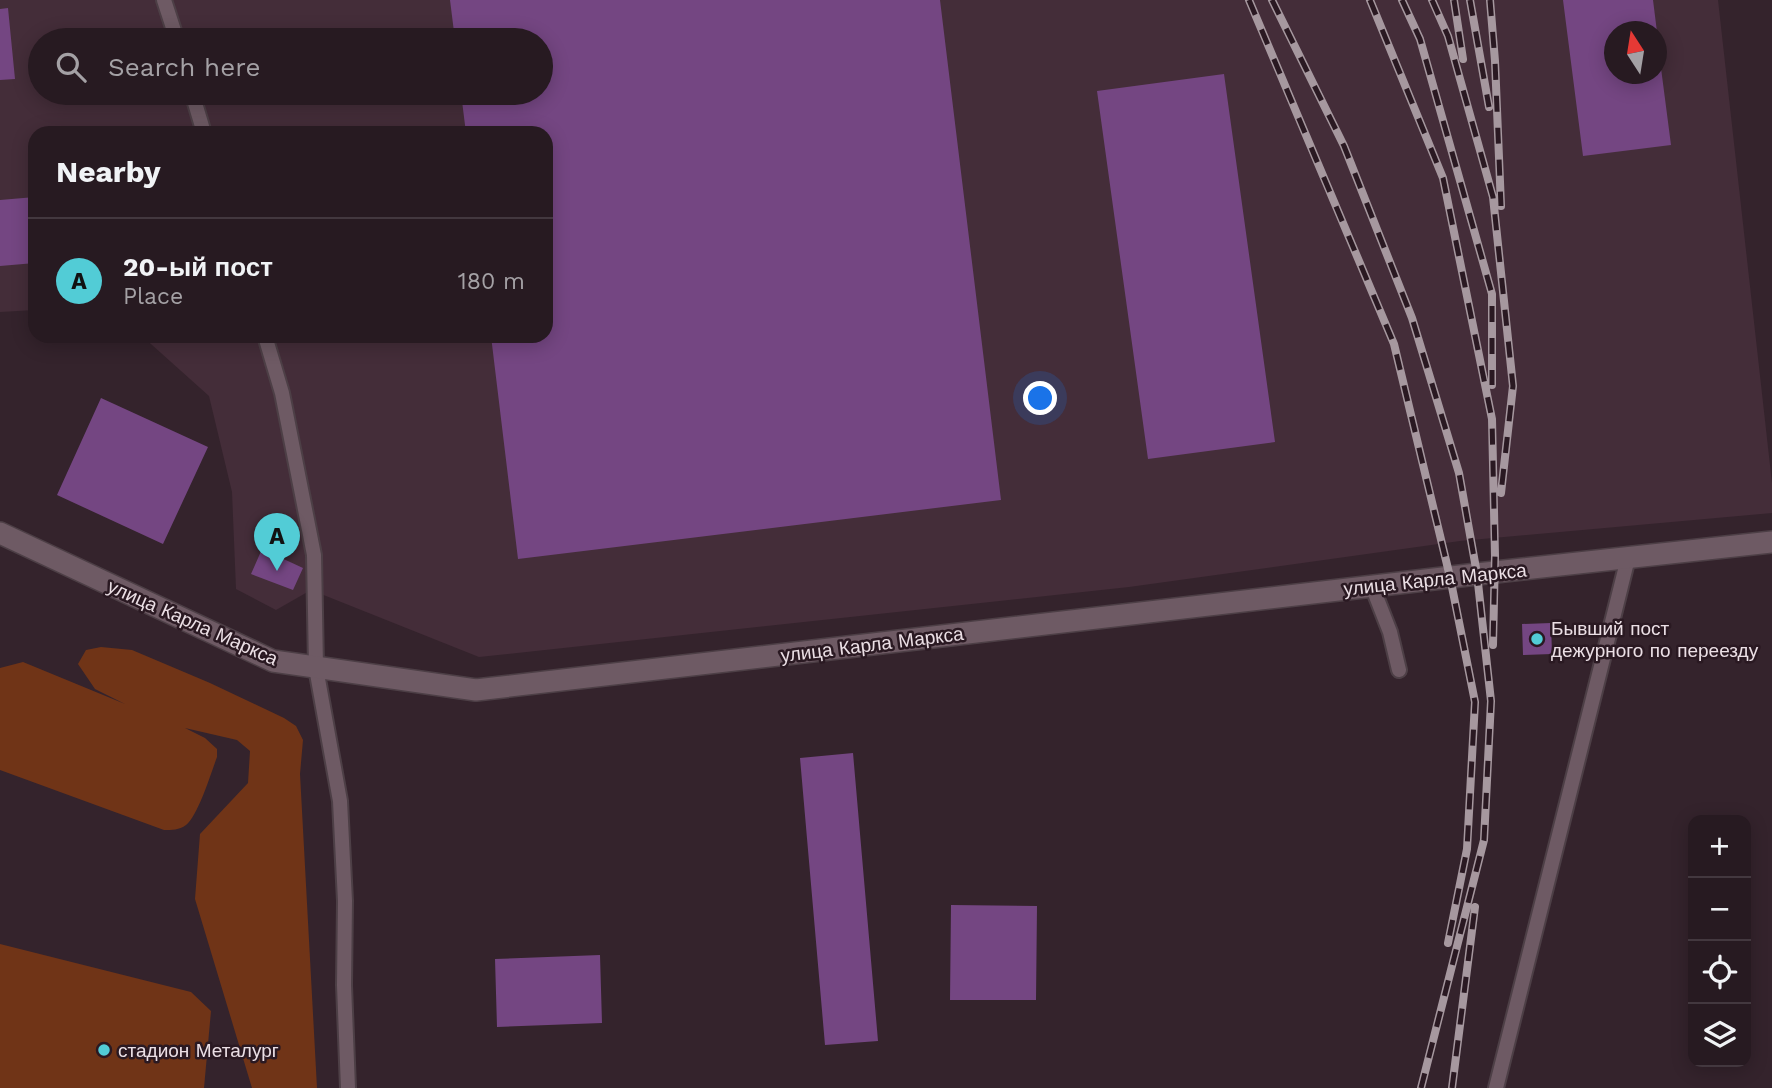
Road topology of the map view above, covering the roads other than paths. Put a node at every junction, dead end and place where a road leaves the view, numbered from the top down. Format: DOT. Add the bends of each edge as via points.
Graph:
graph roads {
  1 [pos="164,0"];
  2 [pos="173,28"];
  3 [pos="196,105"];
  4 [pos="202,126"];
  5 [pos="267,343"];
  6 [pos="0,533"];
  7 [pos="1772,542"];
  8 [pos="1629,558"];
  9 [pos="1372,586"];
  10 [pos="316,668"];
  11 [pos="1398,670"];
  12 [pos="348,1088"];
  13 [pos="1496,1088"];
  1 -- 2 [label="lane"];
  3 -- 4 [label="lane"];
  5 -- 10 [label="lane" via="282,393 314,555"];
  6 -- 10 [label="street, улица Карла Маркса" via="273,661"];
  7 -- 8 [label="street, улица Карла Маркса"];
  8 -- 9 [label="street, улица Карла Маркса"];
  8 -- 13 [label="lane"];
  9 -- 10 [label="street, улица Карла Маркса" via="476,690"];
  9 -- 11 [label="lane" via="1390,632"];
  10 -- 12 [label="lane" via="340,801"];
}
